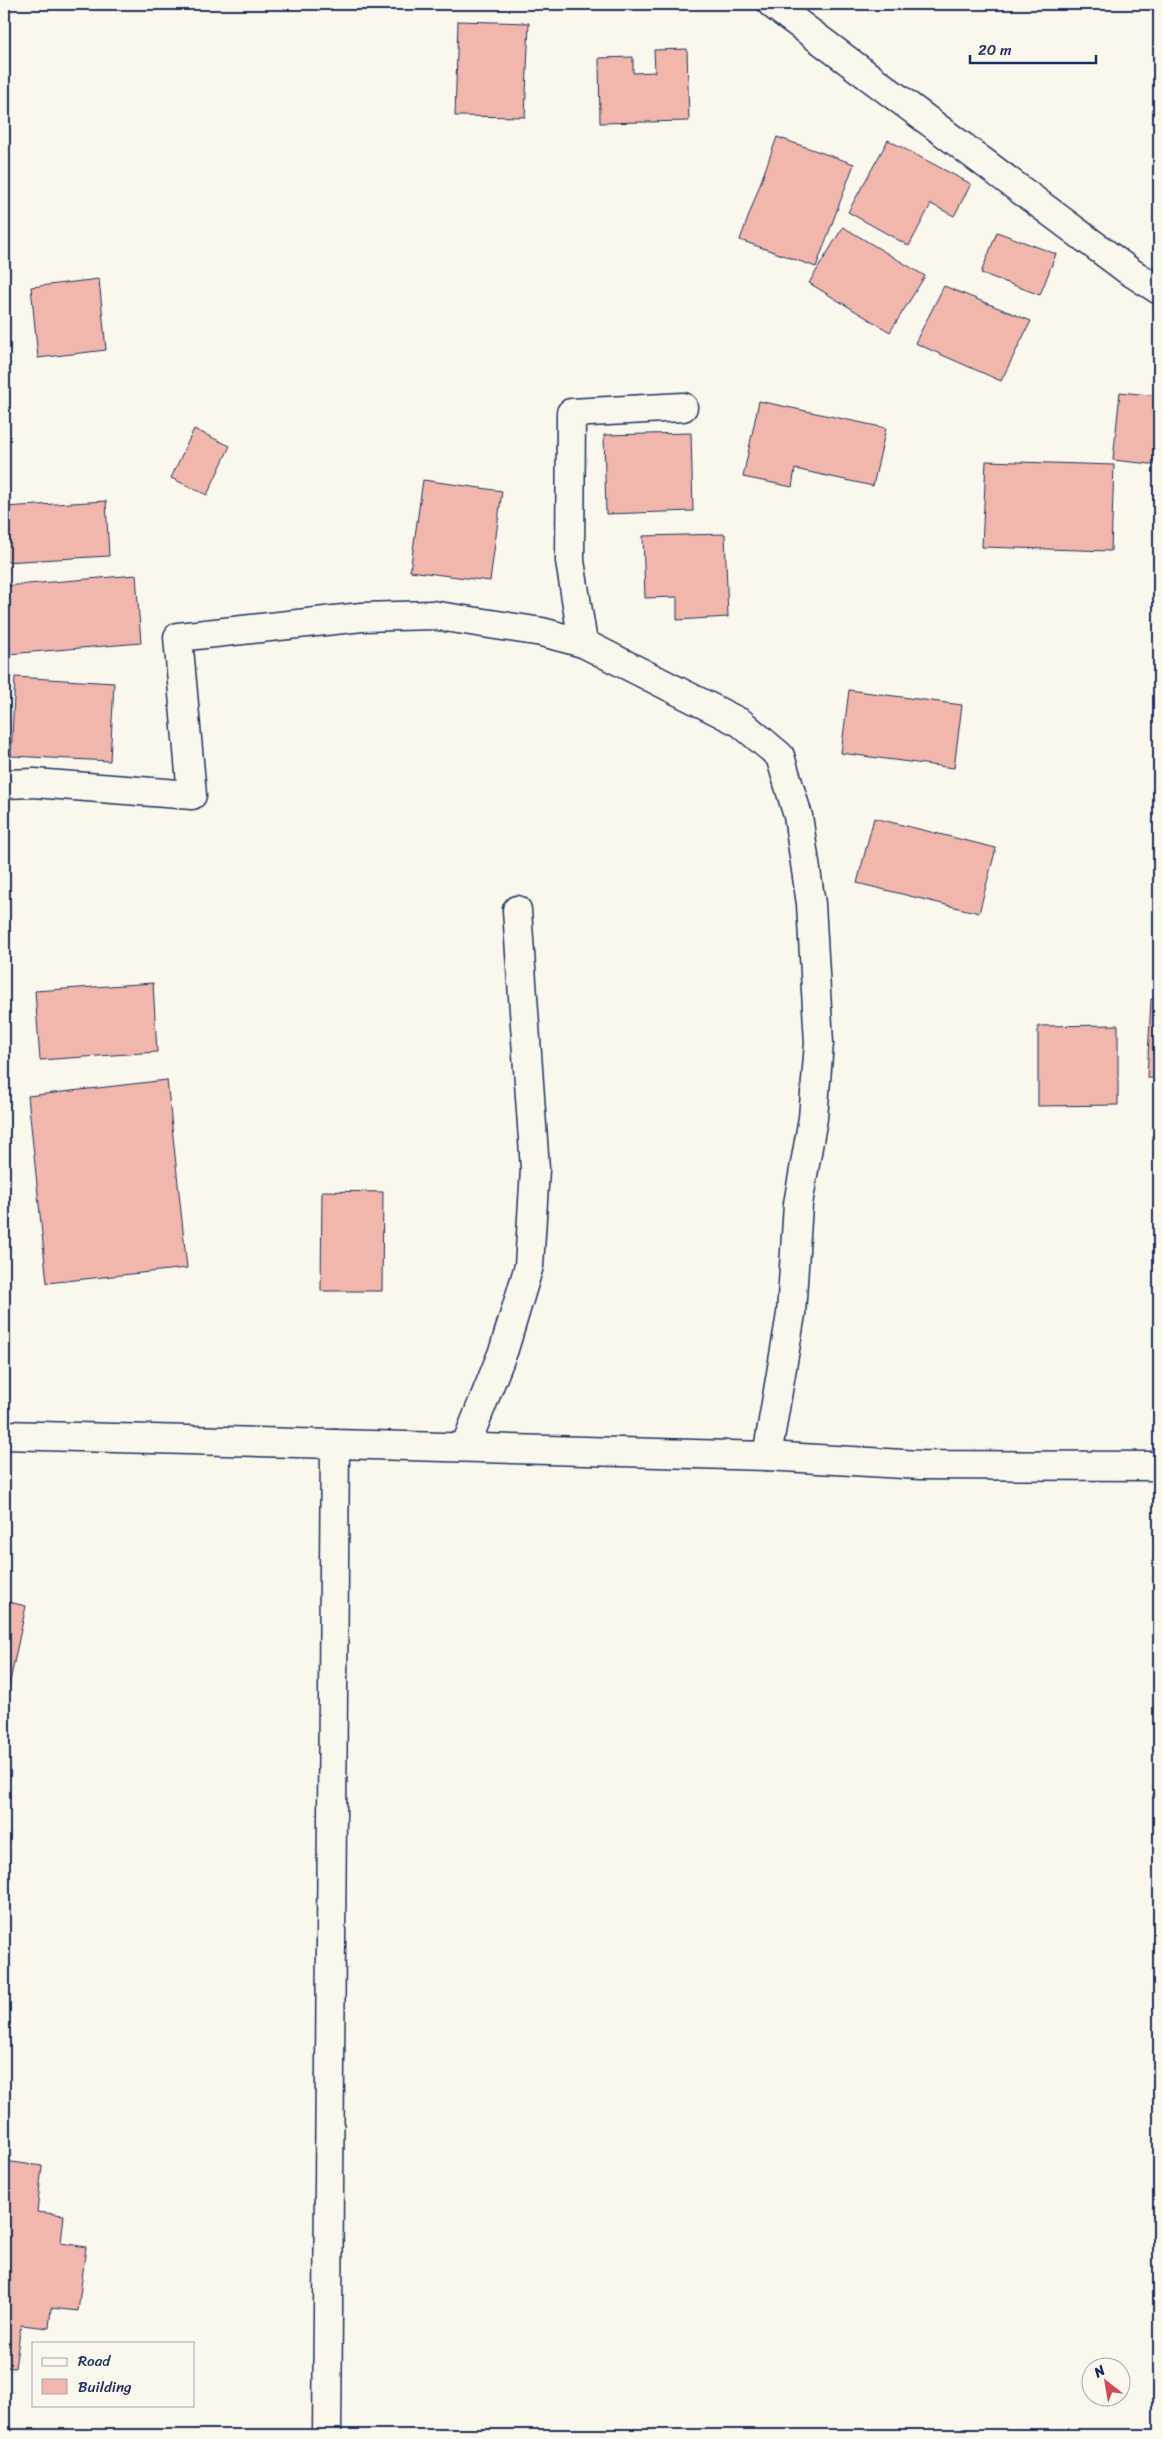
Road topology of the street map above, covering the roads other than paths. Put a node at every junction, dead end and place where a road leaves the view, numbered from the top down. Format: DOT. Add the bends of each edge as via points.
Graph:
graph roads {
  1 [pos="772,4"];
  2 [pos="1159,290"];
  3 [pos="683,407"];
  4 [pos="583,643"];
  5 [pos="4,784"];
  6 [pos="517,910"];
  7 [pos="4,1435"];
  8 [pos="334,1444"];
  9 [pos="465,1447"];
  10 [pos="767,1456"];
  11 [pos="1159,1466"];
  12 [pos="328,2435"];
  1 -- 2 [label="street" via="1129,272"];
  3 -- 4 [label="street" via="571,413 570,561"];
  4 -- 5 [label="street" via="542,632 432,615 362,617 178,637 192,794 34,783"];
  4 -- 10 [label="street" via="741,723 780,756 798,816 811,904 819,1043 813,1118 798,1204 791,1314"];
  6 -- 9 [label="street" via="535,1169 529,1266 504,1349"];
  7 -- 8 [label="street"];
  8 -- 9 [label="street"];
  8 -- 12 [label="street"];
  9 -- 10 [label="street"];
  10 -- 11 [label="street" via="920,1465"];
}
